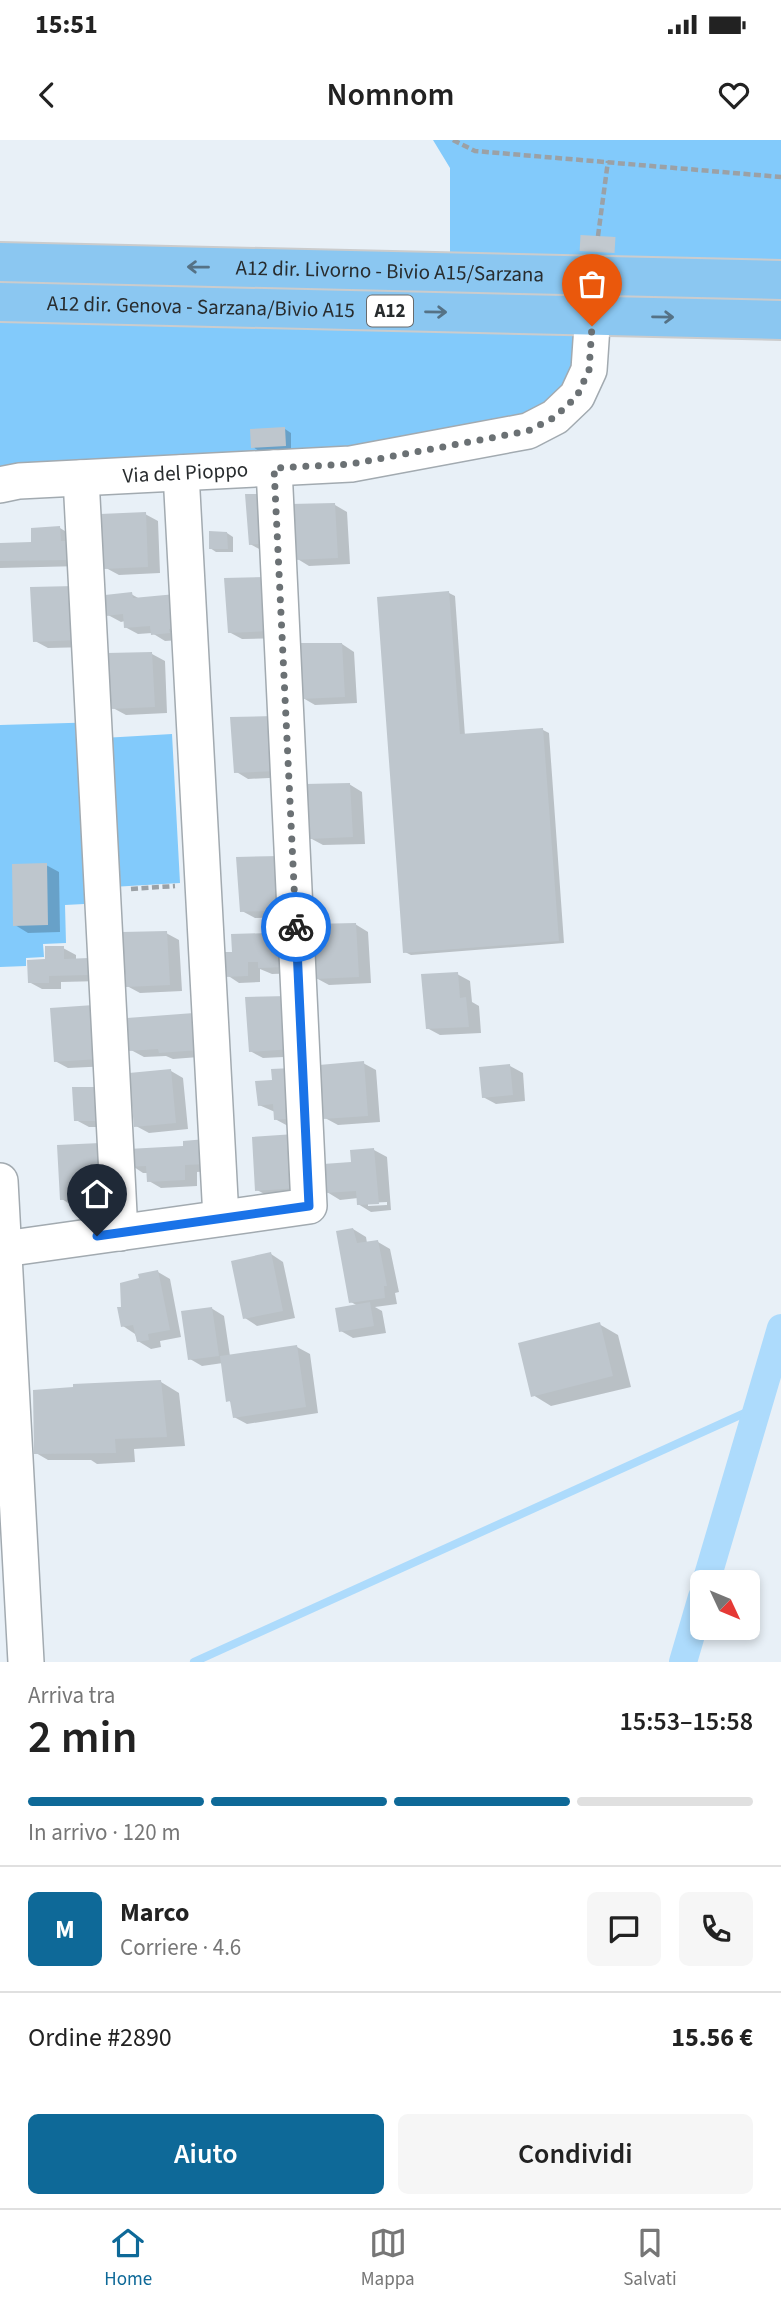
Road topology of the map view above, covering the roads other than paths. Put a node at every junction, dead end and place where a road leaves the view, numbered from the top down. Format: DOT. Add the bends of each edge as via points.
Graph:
graph roads {
  1 [pos="0,262"];
  2 [pos="781,280"];
  3 [pos="0,302"];
  4 [pos="781,320"];
  5 [pos="592,326"];
  6 [pos="274,468"];
  7 [pos="181,473"];
  8 [pos="80,478"];
  9 [pos="0,485"];
  10 [pos="0,1181"];
  11 [pos="221,1218"];
  12 [pos="120,1233"];
  13 [pos="4,1249"];
  14 [pos="26,1662"];
  2 -- 1 [label="highway, A12 dir. Livorno - Bivio A15/Sarzana / A12, one-way"];
  3 -- 4 [label="highway, A12 dir. Genova - Sarzana/Bivio A15 / A12, one-way"];
  5 -- 6 [label="street, Via del Pioppo" via="589,370 577,396 555,417 528,431 351,464"];
  6 -- 7 [label="street, Via del Pioppo"];
  6 -- 11 [label="street" via="309,1206"];
  7 -- 8 [label="street, Via del Pioppo"];
  7 -- 11 [label="street"];
  8 -- 9 [label="street, Via del Pioppo"];
  8 -- 12 [label="street"];
  10 -- 13 [label="street"];
  11 -- 12 [label="street"];
  12 -- 13 [label="street"];
  13 -- 14 [label="street"];
}
